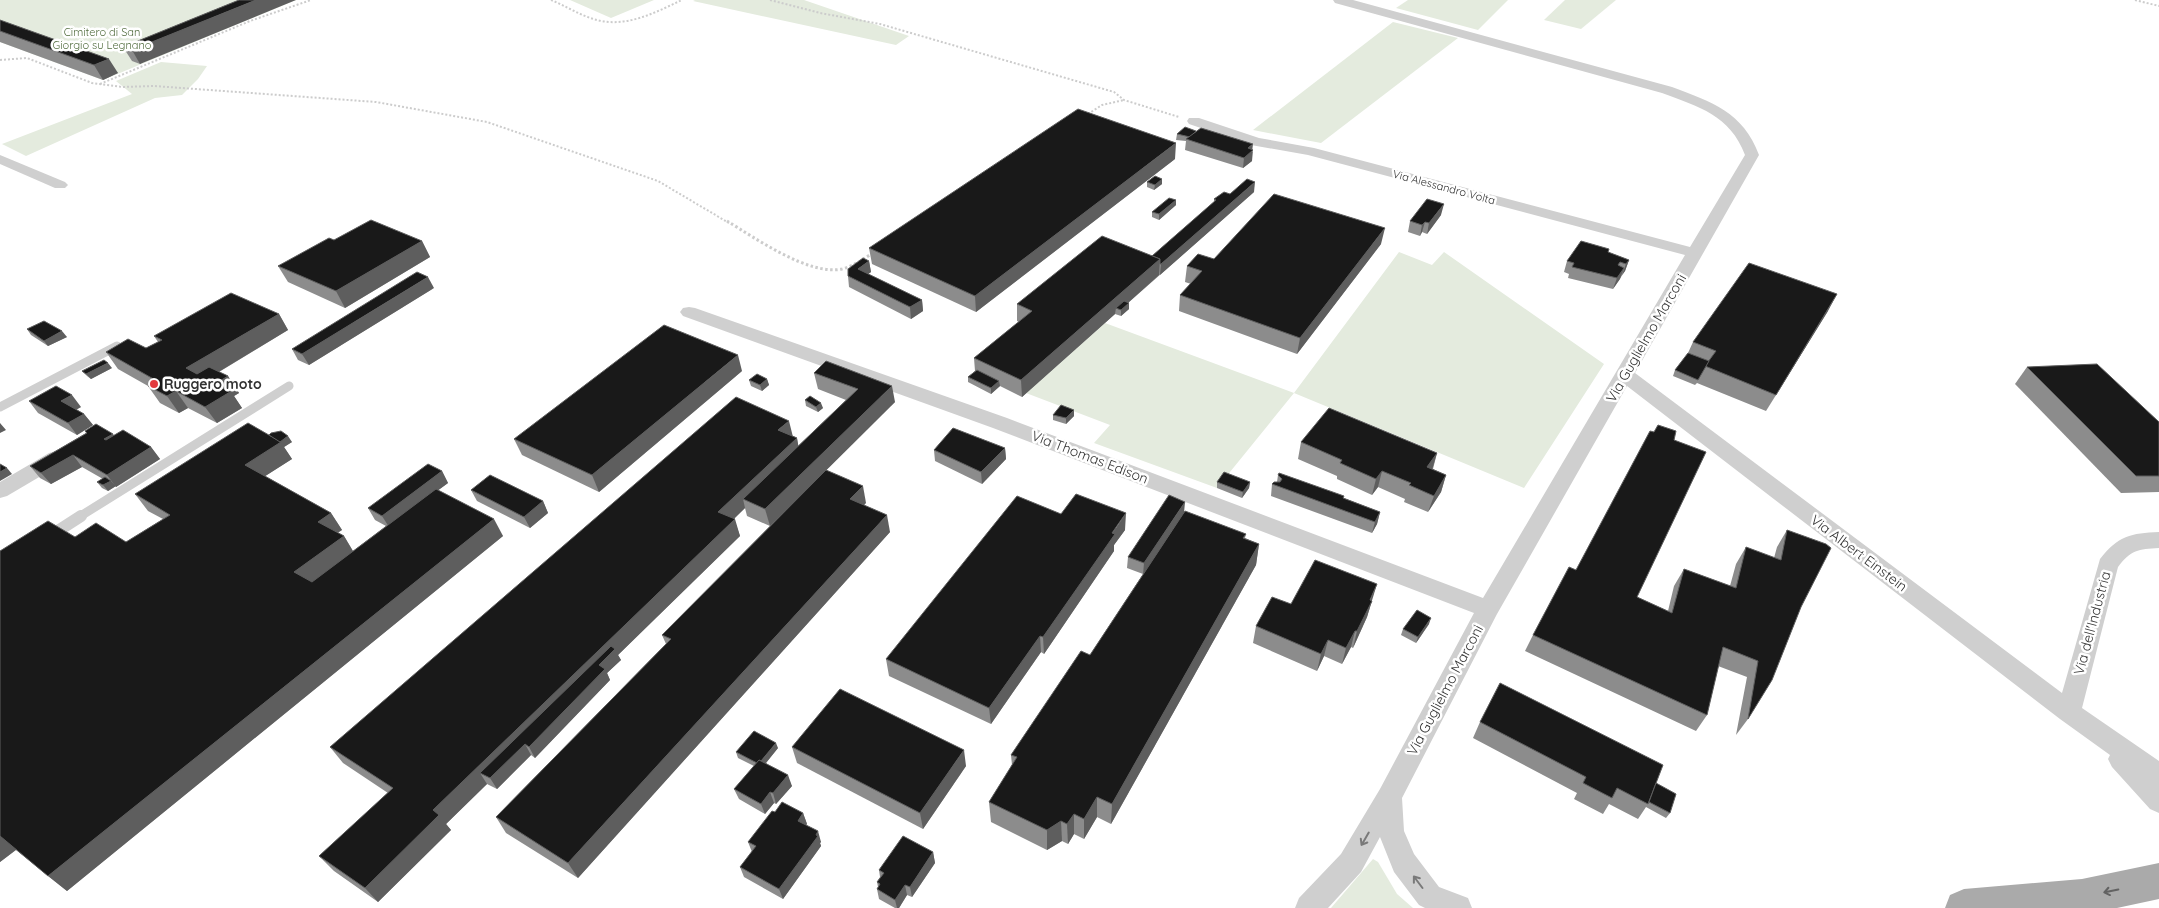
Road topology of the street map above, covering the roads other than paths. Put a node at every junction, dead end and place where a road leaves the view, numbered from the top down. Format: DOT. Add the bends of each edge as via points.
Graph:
graph roads {
  1 [pos="1339,0"];
  2 [pos="1194,121"];
  3 [pos="0,159"];
  4 [pos="60,185"];
  5 [pos="1695,253"];
  6 [pos="689,312"];
  7 [pos="117,346"];
  8 [pos="1625,375"];
  9 [pos="289,386"];
  10 [pos="0,407"];
  11 [pos="70,450"];
  12 [pos="0,491"];
  13 [pos="2159,540"];
  14 [pos="41,541"];
  15 [pos="1488,609"];
  16 [pos="2069,712"];
  17 [pos="2094,730"];
  18 [pos="2159,775"];
  19 [pos="1389,797"];
  20 [pos="2159,802"];
  21 [pos="2159,881"];
  22 [pos="1309,908"];
  23 [pos="1458,908"];
  24 [pos="1964,908"];
  1 -- 5 [label="street, Via Guglielmo Marconi" via="1666,90 1724,115 1739,127 1752,155"];
  2 -- 5 [label="street, Via Alessandro Volta" via="1256,142 1309,152"];
  3 -- 4 [label="street"];
  5 -- 8 [label="street, Via Guglielmo Marconi"];
  6 -- 15 [label="street, Via Thomas Edison" via="1000,423"];
  7 -- 10 [label="lane"];
  8 -- 15 [label="street, Via Guglielmo Marconi"];
  8 -- 16 [label="street, Via Albert Einstein"];
  9 -- 14 [label="lane"];
  11 -- 12 [label="street"];
  13 -- 16 [label="street, Via dell'Industria" via="2141,540 2121,547 2108,565"];
  15 -- 19 [label="street, Via Guglielmo Marconi"];
  16 -- 17 [label="street, Via Albert Einstein"];
  17 -- 18 [label="street, Via Albert Einstein"];
  17 -- 20 [label="street, Via Albert Einstein"];
  19 -- 22 [label="street, Via Guglielmo Marconi, one-way" via="1351,863"];
  23 -- 19 [label="street, one-way" via="1429,896 1404,863 1391,831"];
  21 -- 24 [label="main road, one-way" via="2082,897"];
}
